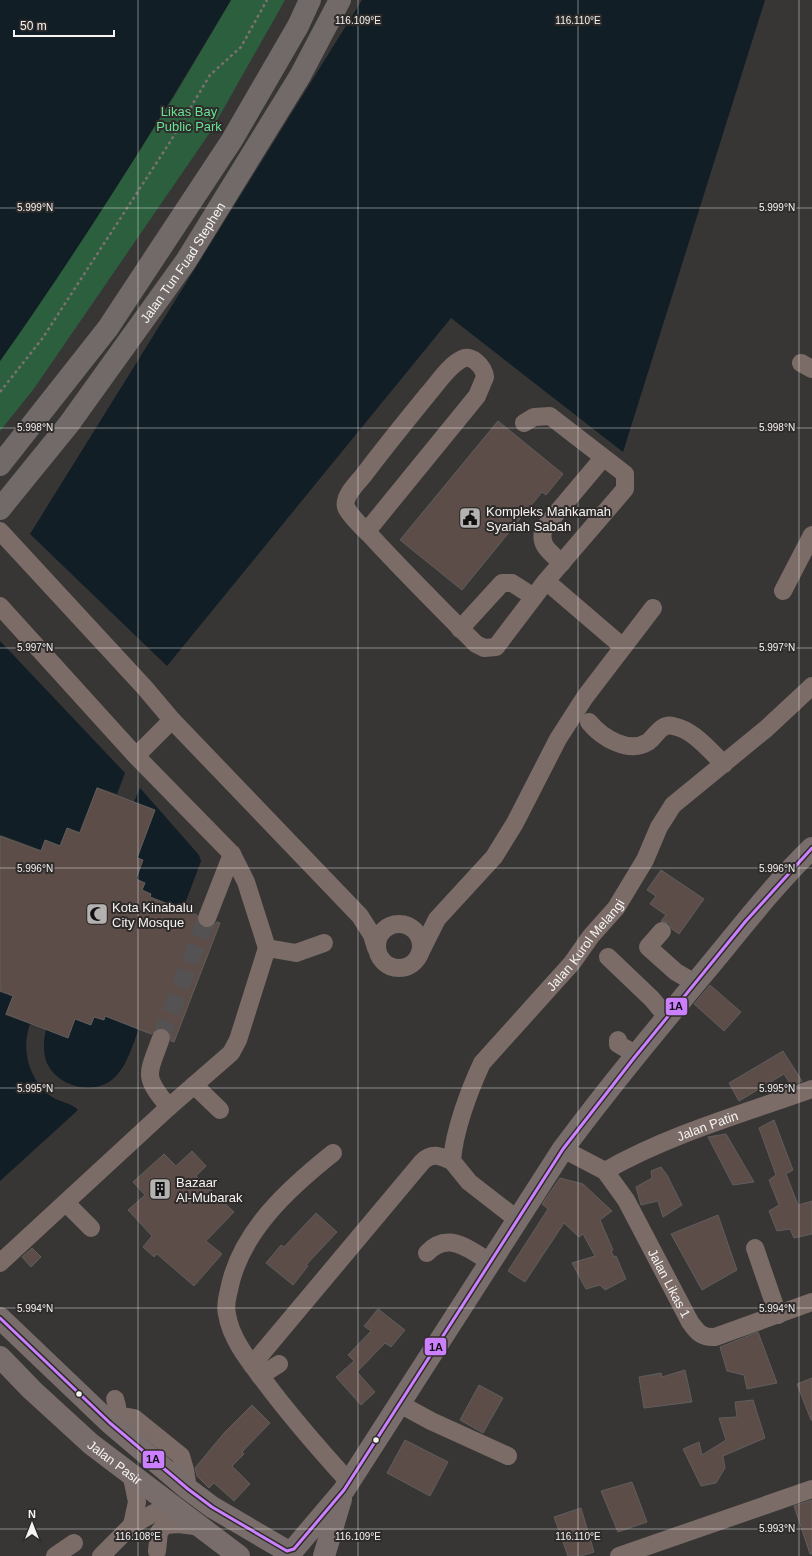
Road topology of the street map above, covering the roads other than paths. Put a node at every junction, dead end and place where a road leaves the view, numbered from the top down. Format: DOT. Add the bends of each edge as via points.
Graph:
graph roads {
  1 [pos="310,0"];
  2 [pos="340,0"];
  3 [pos="524,423"];
  4 [pos="603,458"];
  5 [pos="0,465"];
  6 [pos="0,509"];
  7 [pos="0,531"];
  8 [pos="366,531"];
  9 [pos="812,535"];
  10 [pos="562,563"];
  11 [pos="546,581"];
  12 [pos="783,591"];
  13 [pos="534,597"];
  14 [pos="0,606"];
  15 [pos="653,608"];
  16 [pos="460,628"];
  17 [pos="623,647"];
  18 [pos="812,686"];
  19 [pos="172,720"];
  20 [pos="589,722"];
  21 [pos="136,756"];
  22 [pos="724,764"];
  23 [pos="812,848"];
  24 [pos="232,854"];
  25 [pos="360,916"];
  26 [pos="207,918"];
  27 [pos="437,919"];
  28 [pos="399,925"];
  29 [pos="662,931"];
  30 [pos="324,943"];
  31 [pos="267,948"];
  32 [pos="376,948"];
  33 [pos="419,955"];
  34 [pos="608,957"];
  35 [pos="695,983"];
  36 [pos="667,1017"];
  37 [pos="161,1038"];
  38 [pos="618,1040"];
  39 [pos="637,1055"];
  40 [pos="194,1085"];
  41 [pos="812,1090"];
  42 [pos="169,1107"];
  43 [pos="220,1110"];
  44 [pos="563,1149"];
  45 [pos="333,1153"];
  46 [pos="452,1161"];
  47 [pos="605,1171"];
  48 [pos="66,1203"];
  49 [pos="518,1220"];
  50 [pos="91,1228"];
  51 [pos="755,1248"];
  52 [pos="427,1253"];
  53 [pos="0,1263"];
  54 [pos="491,1264"];
  55 [pos="812,1302"];
  56 [pos="778,1314"];
  57 [pos="0,1318"];
  58 [pos="0,1357"];
  59 [pos="279,1364"];
  60 [pos="256,1370"];
  61 [pos="398,1404"];
  62 [pos="508,1456"];
  63 [pos="131,1474"];
  64 [pos="347,1486"];
  65 [pos="812,1489"];
  66 [pos="181,1511"];
  67 [pos="132,1525"];
  68 [pos="202,1527"];
  69 [pos="74,1543"];
  70 [pos="157,1551"];
  71 [pos="287,1552"];
  72 [pos="55,1556"];
  73 [pos="101,1556"];
  74 [pos="239,1556"];
  75 [pos="315,1556"];
  76 [pos="324,1556"];
  77 [pos="619,1556"];
  1 -- 5 [label="highway, Jalan Tun Fuad Stephen" via="298,26 232,140 108,328"];
  2 -- 6 [label="highway, Jalan Tun Fuad Stephen" via="300,76 186,261 69,424"];
  3 -- 4 [label="street" via="534,417 550,416"];
  4 -- 10 [label="street" via="544,528 542,541"];
  4 -- 10 [label="street" via="625,474 625,489"];
  7 -- 19 [label="street" via="146,688"];
  8 -- 8 [label="street" via="347,509 346,503 352,490 444,375 462,359 474,360 483,369 485,377 477,396"];
  8 -- 16 [label="street"];
  9 -- 12 [label="street"];
  10 -- 11 [label="street"];
  11 -- 13 [label="street"];
  11 -- 17 [label="street"];
  13 -- 16 [label="street" via="512,582 502,583"];
  13 -- 16 [label="street" via="496,647 484,648 476,644"];
  14 -- 21 [label="street"];
  15 -- 17 [label="street"];
  17 -- 27 [label="street" via="584,697 558,739 515,823 494,857"];
  18 -- 22 [label="street, Jalan Kurol Melangi"];
  19 -- 21 [label="street"];
  19 -- 25 [label="street"];
  20 -- 22 [label="street" via="600,734 628,747 640,746 650,741 660,729 671,725 689,731"];
  21 -- 24 [label="street"];
  22 -- 46 [label="street, Jalan Kurol Melangi" via="673,805 645,860 616,908 591,936 572,963 482,1063 460,1126"];
  23 -- 35 [label="main road" via="771,892"];
  24 -- 26 [label="street"];
  24 -- 31 [label="street" via="246,882"];
  25 -- 28 [label="street" via="377,923"];
  25 -- 32 [label="street" via="372,935"];
  27 -- 28 [label="street" via="426,924"];
  27 -- 33 [label="street"];
  28 -- 32 [label="street" via="380,934"];
  28 -- 33 [label="street" via="418,934 421,948"];
  29 -- 35 [label="street" via="648,947 676,972"];
  30 -- 31 [label="street" via="296,954"];
  31 -- 40 [label="street" via="238,1040 231,1053"];
  32 -- 33 [label="street" via="382,961 395,968 410,966"];
  34 -- 36 [label="street"];
  35 -- 36 [label="main road"];
  36 -- 39 [label="main road"];
  37 -- 42 [label="street" via="149,1072 154,1089"];
  38 -- 39 [label="street" via="618,1044"];
  39 -- 44 [label="main road" via="594,1106"];
  40 -- 42 [label="street"];
  40 -- 43 [label="street"];
  41 -- 47 [label="street, Jalan Patin" via="720,1120"];
  42 -- 48 [label="street"];
  44 -- 47 [label="street, Jalan Likas 1"];
  44 -- 49 [label="main road"];
  45 -- 60 [label="street" via="282,1198 254,1234 230,1281 226,1312 233,1334"];
  46 -- 49 [label="street" via="470,1182"];
  46 -- 60 [label="street" via="433,1155 422,1162"];
  47 -- 56 [label="street, Jalan Likas 1" via="626,1200 676,1298 700,1335 715,1337"];
  48 -- 50 [label="street"];
  48 -- 53 [label="street"];
  49 -- 54 [label="main road"];
  51 -- 56 [label="street"];
  52 -- 54 [label="street" via="435,1244 451,1242"];
  54 -- 61 [label="main road"];
  55 -- 56 [label="street, Jalan Likas 1"];
  57 -- 71 [label="main road, Jalan Pasir" via="114,1412 188,1489 212,1507"];
  58 -- 63 [label="main road, Jalan Pasir" via="91,1444"];
  59 -- 60 [label="street"];
  60 -- 64 [label="street"];
  61 -- 62 [label="street"];
  61 -- 64 [label="main road"];
  63 -- 66 [label="main road, Jalan Pasir"];
  63 -- 67 [label="street" via="137,1502"];
  64 -- 71 [label="main road"];
  64 -- 76 [label="main road"];
  65 -- 77 [label="street"];
  66 -- 67 [label="street" via="154,1513"];
  66 -- 68 [label="main road, Jalan Pasir"];
  67 -- 73 [label="street"];
  68 -- 70 [label="street" via="165,1525 159,1532"];
  68 -- 74 [label="main road, Jalan Pasir"];
  69 -- 72 [label="street"];
  71 -- 75 [label="main road, Jalan Pasir" via="303,1550"];
}
